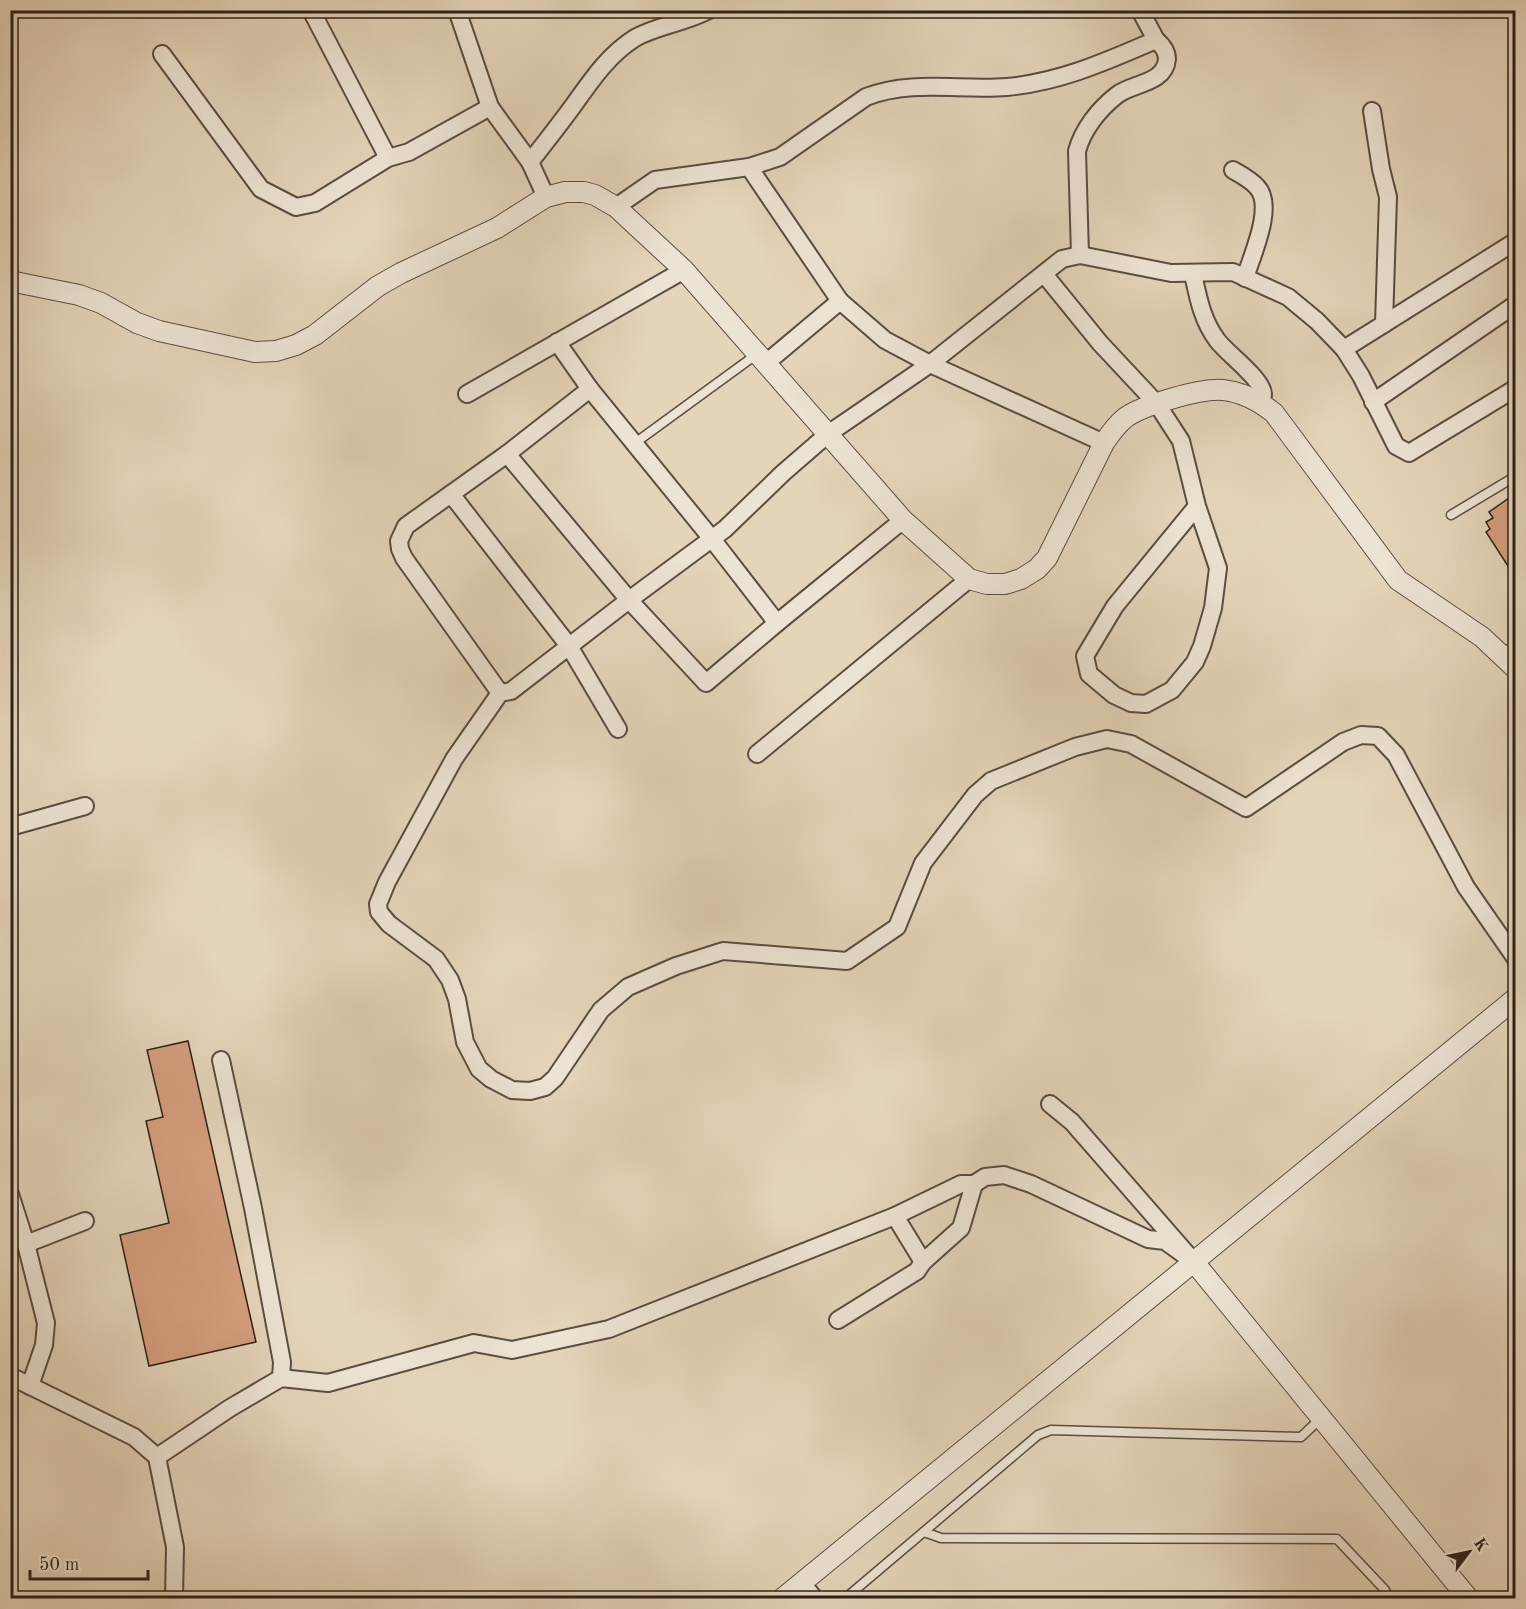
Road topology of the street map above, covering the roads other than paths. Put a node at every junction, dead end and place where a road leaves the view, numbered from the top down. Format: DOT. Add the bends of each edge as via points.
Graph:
graph roads {
  1 [pos="311,10"];
  2 [pos="457,10"];
  3 [pos="708,10"];
  4 [pos="1140,10"];
  5 [pos="1156,40"];
  6 [pos="162,54"];
  7 [pos="490,107"];
  8 [pos="1372,111"];
  9 [pos="388,158"];
  10 [pos="530,162"];
  11 [pos="749,167"];
  12 [pos="1233,170"];
  13 [pos="546,197"];
  14 [pos="616,207"];
  15 [pos="1515,246"];
  16 [pos="1080,255"];
  17 [pos="684,270"];
  18 [pos="1044,274"];
  19 [pos="1193,274"];
  20 [pos="1245,278"];
  21 [pos="10,281"];
  22 [pos="840,301"];
  23 [pos="1515,304"];
  24 [pos="1384,324"];
  25 [pos="557,342"];
  26 [pos="1344,349"];
  27 [pos="761,359"];
  28 [pos="930,364"];
  29 [pos="1515,388"];
  30 [pos="590,389"];
  31 [pos="467,394"];
  32 [pos="1373,402"];
  33 [pos="1261,403"];
  34 [pos="1157,404"];
  35 [pos="828,434"];
  36 [pos="634,443"];
  37 [pos="1104,443"];
  38 [pos="507,454"];
  39 [pos="1515,476"];
  40 [pos="451,494"];
  41 [pos="1197,506"];
  42 [pos="1451,515"];
  43 [pos="903,520"];
  44 [pos="712,539"];
  45 [pos="969,579"];
  46 [pos="629,600"];
  47 [pos="777,622"];
  48 [pos="569,646"];
  49 [pos="1507,650"];
  50 [pos="1515,669"];
  51 [pos="500,693"];
  52 [pos="618,729"];
  53 [pos="756,754"];
  54 [pos="85,806"];
  55 [pos="10,827"];
  56 [pos="1515,959"];
  57 [pos="1515,998"];
  58 [pos="221,1060"];
  59 [pos="1050,1104"];
  60 [pos="974,1184"];
  61 [pos="10,1194"];
  62 [pos="896,1216"];
  63 [pos="85,1221"];
  64 [pos="26,1244"];
  65 [pos="923,1262"];
  66 [pos="1194,1262"];
  67 [pos="838,1320"];
  68 [pos="10,1376"];
  69 [pos="281,1378"];
  70 [pos="30,1386"];
  71 [pos="1321,1418"];
  72 [pos="157,1457"];
  73 [pos="924,1532"];
  74 [pos="808,1591"];
  75 [pos="1467,1598"];
  76 [pos="174,1599"];
  77 [pos="783,1599"];
  78 [pos="849,1599"];
  79 [pos="1388,1599"];
  1 -- 9 [label="street"];
  2 -- 7 [label="street"];
  3 -- 10 [label="street" via="635,38 618,51"];
  4 -- 5 [label="street"];
  5 -- 11 [label="street" via="1064,78 1038,83 881,91 866,97 780,157"];
  5 -- 16 [label="street" via="1167,55 1164,69 1151,80 1114,97 1080,138"];
  6 -- 9 [label="street" via="261,189 296,207 315,203"];
  7 -- 9 [label="street" via="409,152"];
  7 -- 10 [label="street"];
  8 -- 24 [label="street" via="1388,197"];
  10 -- 13 [label="street"];
  11 -- 14 [label="street" via="655,180"];
  11 -- 22 [label="street"];
  12 -- 20 [label="street" via="1257,187 1265,212"];
  13 -- 14 [label="street" via="584,192"];
  13 -- 21 [label="street" via="497,228 378,286 315,335 276,351 255,352 159,331 79,295"];
  14 -- 17 [label="street"];
  15 -- 24 [label="street" via="1513,243"];
  16 -- 18 [label="street" via="1062,259"];
  16 -- 19 [label="street"];
  17 -- 25 [label="street"];
  17 -- 27 [label="street"];
  18 -- 28 [label="street"];
  18 -- 34 [label="street" via="1100,343"];
  19 -- 20 [label="street" via="1233,272"];
  19 -- 33 [label="street" via="1207,324 1227,353 1257,381 1263,394"];
  20 -- 26 [label="street" via="1288,297"];
  22 -- 27 [label="street"];
  22 -- 28 [label="street" via="885,340"];
  23 -- 32 [label="street"];
  24 -- 26 [label="street"];
  25 -- 30 [label="street"];
  25 -- 31 [label="street"];
  26 -- 32 [label="street"];
  27 -- 35 [label="street"];
  27 -- 36 [label="lane"];
  28 -- 35 [label="street"];
  28 -- 37 [label="street"];
  29 -- 32 [label="street" via="1409,453 1396,446"];
  30 -- 36 [label="street"];
  30 -- 38 [label="street"];
  33 -- 34 [label="street" via="1241,394 1207,390"];
  33 -- 49 [label="street" via="1290,432 1398,580"];
  34 -- 37 [label="street" via="1126,417"];
  34 -- 41 [label="street" via="1181,441"];
  35 -- 43 [label="street"];
  35 -- 44 [label="street"];
  36 -- 44 [label="street"];
  37 -- 45 [label="street" via="1047,558 1037,569 1005,584"];
  38 -- 40 [label="street"];
  38 -- 46 [label="street"];
  39 -- 42 [label="lane"];
  40 -- 48 [label="street"];
  40 -- 51 [label="street" via="406,525 401,532 400,549"];
  41 -- 41 [label="street" via="1218,568 1203,646 1172,690 1146,704 1131,703 1089,674 1085,656 1115,606"];
  43 -- 45 [label="street"];
  43 -- 47 [label="street"];
  44 -- 46 [label="street"];
  44 -- 47 [label="street"];
  45 -- 53 [label="street"];
  46 -- 47 [label="street" via="706,683"];
  46 -- 48 [label="street"];
  48 -- 51 [label="street" via="511,691"];
  48 -- 52 [label="street"];
  49 -- 50 [label="street"];
  51 -- 56 [label="street" via="454,759 378,904 389,924 436,959 450,980 465,1042 479,1069 512,1089 530,1091 544,1087 555,1078 601,1010 627,987 676,966 723,951 847,961 897,927 923,863 975,795 992,781 1075,747 1107,739 1131,744 1246,808 1343,742 1361,735 1378,736 1396,755 1466,887"];
  54 -- 55 [label="street"];
  57 -- 66 [label="street"];
  58 -- 69 [label="street" via="254,1208 282,1362"];
  59 -- 66 [label="street" via="1072,1122"];
  60 -- 62 [label="street" via="961,1184"];
  60 -- 65 [label="street" via="961,1228"];
  60 -- 66 [label="street" via="985,1177 1004,1175 1031,1184 1148,1239 1165,1241"];
  61 -- 64 [label="street"];
  62 -- 65 [label="street"];
  62 -- 69 [label="street" via="609,1329 512,1350 474,1343 328,1383"];
  63 -- 64 [label="street"];
  64 -- 70 [label="street" via="46,1323 44,1345"];
  65 -- 67 [label="street" via="917,1270"];
  66 -- 71 [label="street"];
  66 -- 74 [label="street"];
  68 -- 70 [label="street"];
  69 -- 72 [label="street"];
  70 -- 72 [label="street" via="134,1437"];
  71 -- 73 [label="lane" via="1301,1437 1044,1431"];
  71 -- 75 [label="street"];
  72 -- 76 [label="street" via="175,1547"];
  73 -- 78 [label="lane"];
  73 -- 79 [label="lane" via="940,1538 1337,1539 1385,1590"];
  74 -- 77 [label="street"];
}
